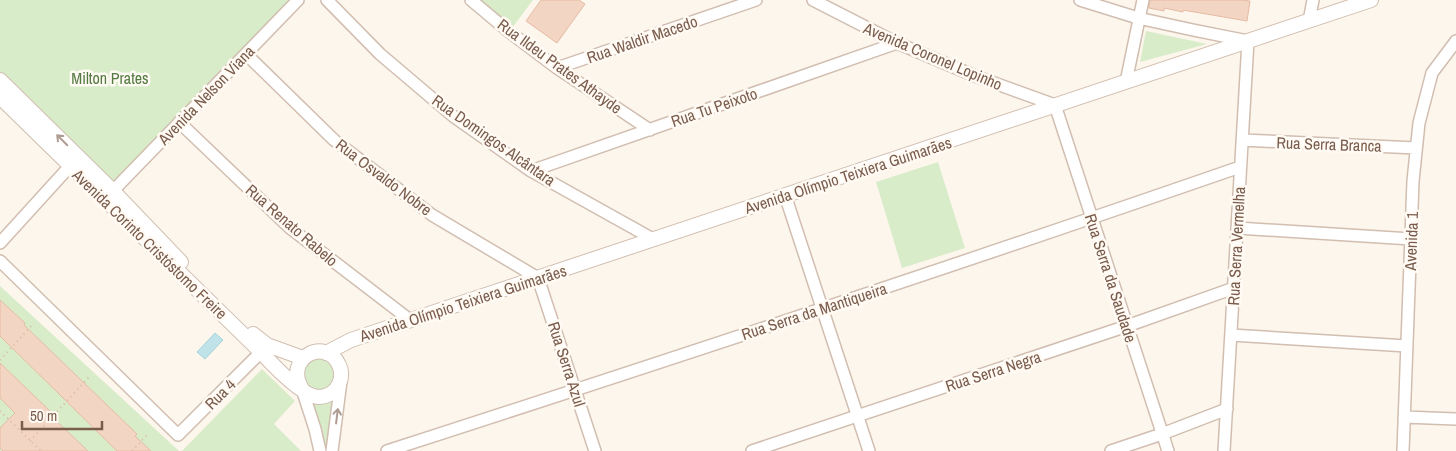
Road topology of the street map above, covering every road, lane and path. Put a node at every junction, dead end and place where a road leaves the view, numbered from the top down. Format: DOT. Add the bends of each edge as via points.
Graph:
graph roads {
  1 [pos="298,0"];
  2 [pos="327,0"];
  3 [pos="471,0"];
  4 [pos="756,0"];
  5 [pos="813,0"];
  6 [pos="1080,0"];
  7 [pos="1143,0"];
  8 [pos="1313,0"];
  9 [pos="1371,0"];
  10 [pos="1138,18"];
  11 [pos="1309,21"];
  12 [pos="1248,41"];
  13 [pos="1456,41"];
  14 [pos="897,43"];
  15 [pos="246,54"];
  16 [pos="557,68"];
  17 [pos="0,80"];
  18 [pos="1126,82"];
  19 [pos="0,98"];
  20 [pos="1055,105"];
  21 [pos="179,122"];
  22 [pos="650,130"];
  23 [pos="1242,140"];
  24 [pos="1416,148"];
  25 [pos="70,166"];
  26 [pos="1240,167"];
  27 [pos="531,170"];
  28 [pos="108,195"];
  29 [pos="785,195"];
  30 [pos="1092,218"];
  31 [pos="1237,228"];
  32 [pos="654,239"];
  33 [pos="1411,239"];
  34 [pos="0,243"];
  35 [pos="0,261"];
  36 [pos="187,275"];
  37 [pos="538,278"];
  38 [pos="1234,288"];
  39 [pos="822,308"];
  40 [pos="410,320"];
  41 [pos="34,323"];
  42 [pos="1127,326"];
  43 [pos="1231,335"];
  44 [pos="351,340"];
  45 [pos="1407,346"];
  46 [pos="261,352"];
  47 [pos="326,353"];
  48 [pos="304,358"];
  49 [pos="0,360"];
  50 [pos="89,377"];
  51 [pos="341,379"];
  52 [pos="302,389"];
  53 [pos="575,390"];
  54 [pos="1227,410"];
  55 [pos="0,411"];
  56 [pos="858,416"];
  57 [pos="1404,417"];
  58 [pos="1456,419"];
  59 [pos="1162,434"];
  60 [pos="147,435"];
  61 [pos="30,441"];
  62 [pos="41,451"];
  63 [pos="132,451"];
  64 [pos="320,451"];
  65 [pos="332,451"];
  66 [pos="387,451"];
  67 [pos="595,451"];
  68 [pos="752,451"];
  69 [pos="869,451"];
  70 [pos="1111,451"];
  71 [pos="1168,451"];
  72 [pos="1224,451"];
  73 [pos="1403,451"];
  1 -- 15 [label="street, Avenida Nelson Viana"];
  2 -- 27 [label="street, Rua Domingos Alcântara" via="380,54 446,110"];
  3 -- 16 [label="street, Rua Ildeu Prates Athayde"];
  4 -- 16 [label="street, Rua Waldir Macedo"];
  5 -- 14 [label="street, Avenida Coronel Lopinho"];
  6 -- 10 [label="street"];
  7 -- 10 [label="street"];
  8 -- 11 [label="street"];
  9 -- 11 [label="street, Avenida Olímpio Teixiera Guimarães"];
  10 -- 12 [label="street"];
  10 -- 18 [label="street"];
  11 -- 12 [label="street, Avenida Olímpio Teixiera Guimarães"];
  12 -- 18 [label="street, Avenida Olímpio Teixiera Guimarães"];
  12 -- 23 [label="street, Rua Serra Vermelha"];
  13 -- 24 [label="street, Avenida 1" via="1432,73"];
  14 -- 20 [label="street, Avenida Coronel Lopinho"];
  14 -- 22 [label="street, Rua Tu Peixoto"];
  15 -- 21 [label="street, Avenida Nelson Viana"];
  15 -- 37 [label="street, Rua Osvaldo Nobre" via="342,146 432,214"];
  16 -- 22 [label="street, Rua Ildeu Prates Athayde"];
  28 -- 17 [label="street, Avenida Corinto Cristóstomo Freire, one-way"];
  18 -- 20 [label="street, Avenida Olímpio Teixiera Guimarães"];
  19 -- 25 [label="street, Avenida Corinto Cristóstomo Freire"];
  20 -- 29 [label="street, Avenida Olímpio Teixiera Guimarães"];
  20 -- 30 [label="street, Rua Serra da Saudade"];
  21 -- 28 [label="street, Avenida Nelson Viana"];
  21 -- 40 [label="street, Rua Renato Rabelo" via="290,228"];
  22 -- 27 [label="street, Rua Tu Peixoto"];
  23 -- 24 [label="street, Rua Serra Branca"];
  23 -- 26 [label="street, Rua Serra Vermelha"];
  24 -- 33 [label="street, Avenida 1"];
  25 -- 28 [label="street, Avenida Corinto Cristóstomo Freire"];
  25 -- 34 [label="street"];
  26 -- 30 [label="street, Rua Serra da Mantiqueira"];
  26 -- 31 [label="street, Rua Serra Vermelha"];
  27 -- 32 [label="street, Rua Domingos Alcântara"];
  28 -- 36 [label="street, Avenida Corinto Cristóstomo Freire"];
  29 -- 32 [label="street, Avenida Olímpio Teixiera Guimarães"];
  29 -- 39 [label="street"];
  30 -- 39 [label="street, Rua Serra da Mantiqueira"];
  30 -- 42 [label="street, Rua Serra da Saudade"];
  31 -- 33 [label="street"];
  31 -- 38 [label="street, Rua Serra Vermelha"];
  32 -- 37 [label="street, Avenida Olímpio Teixiera Guimarães"];
  33 -- 45 [label="street, Avenida 1"];
  35 -- 46 [label="street, Rua 4" via="178,435"];
  36 -- 46 [label="street, Avenida Corinto Cristóstomo Freire"];
  36 -- 48 [label="street, Avenida Corinto Cristóstomo Freire" via="267,345"];
  37 -- 40 [label="street, Avenida Olímpio Teixiera Guimarães"];
  37 -- 53 [label="street, Rua Serra Azul"];
  38 -- 42 [label="street, Rua Serra Negra"];
  38 -- 43 [label="street, Rua Serra Vermelha"];
  39 -- 53 [label="street, Rua Serra da Mantiqueira"];
  39 -- 56 [label="street"];
  40 -- 44 [label="street, Avenida Olímpio Teixiera Guimarães"];
  41 -- 49 [label="path"];
  42 -- 56 [label="street, Rua Serra Negra"];
  42 -- 59 [label="street, Rua Serra da Saudade"];
  43 -- 45 [label="street"];
  43 -- 54 [label="street, Rua Serra Vermelha"];
  44 -- 47 [label="street, Avenida Olímpio Teixiera Guimarães"];
  44 -- 51 [label="street"];
  45 -- 57 [label="street, Avenida 1"];
  46 -- 52 [label="street, Avenida Corinto Cristóstomo Freire" via="279,372"];
  47 -- 48 [label="street" via="314,352"];
  47 -- 51 [label="street" via="337,361"];
  48 -- 52 [label="street" via="299,363 296,377"];
  50 -- 61 [label="path"];
  51 -- 52 [label="street, Avenida Corinto Cristóstomo Freire" via="333,392 320,397 307,394"];
  65 -- 51 [label="street, one-way"];
  52 -- 64 [label="street"];
  53 -- 66 [label="street, Rua Serra da Mantiqueira"];
  53 -- 67 [label="street, Rua Serra Azul"];
  54 -- 59 [label="street"];
  54 -- 72 [label="street, Rua Serra Vermelha"];
  55 -- 61 [label="path"];
  56 -- 68 [label="street, Rua Serra Negra"];
  56 -- 69 [label="street"];
  57 -- 58 [label="street"];
  57 -- 73 [label="street, Avenida 1"];
  59 -- 70 [label="street"];
  59 -- 71 [label="street, Rua Serra da Saudade"];
  60 -- 63 [label="path"];
  61 -- 62 [label="path"];
}
